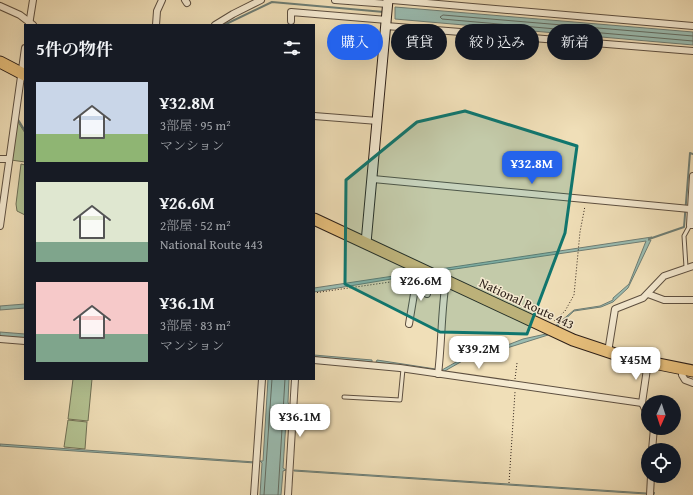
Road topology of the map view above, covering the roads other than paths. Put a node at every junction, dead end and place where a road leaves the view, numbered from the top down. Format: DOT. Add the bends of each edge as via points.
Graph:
graph roads {
  1 [pos="33,0"];
  2 [pos="162,0"];
  3 [pos="261,0"];
  4 [pos="335,0"];
  5 [pos="389,1"];
  6 [pos="0,6"];
  7 [pos="290,21"];
  8 [pos="386,23"];
  9 [pos="30,24"];
  10 [pos="156,24"];
  11 [pos="217,24"];
  12 [pos="693,26"];
  13 [pos="693,51"];
  14 [pos="24,60"];
  15 [pos="0,62"];
  16 [pos="23,73"];
  17 [pos="315,116"];
  18 [pos="378,121"];
  19 [pos="0,159"];
  20 [pos="9,159"];
  21 [pos="693,176"];
  22 [pos="373,179"];
  23 [pos="690,209"];
  24 [pos="315,219"];
  25 [pos="691,225"];
  26 [pos="0,226"];
  27 [pos="366,243"];
  28 [pos="693,266"];
  29 [pos="686,267"];
  30 [pos="426,276"];
  31 [pos="446,281"];
  32 [pos="427,294"];
  33 [pos="648,294"];
  34 [pos="693,300"];
  35 [pos="409,324"];
  36 [pos="0,339"];
  37 [pos="24,341"];
  38 [pos="608,352"];
  39 [pos="315,360"];
  40 [pos="648,362"];
  41 [pos="403,369"];
  42 [pos="688,370"];
  43 [pos="438,374"];
  44 [pos="262,380"];
  45 [pos="295,380"];
  46 [pos="693,383"];
  47 [pos="643,395"];
  48 [pos="344,397"];
  49 [pos="641,403"];
  50 [pos="651,483"];
  51 [pos="254,495"];
  52 [pos="288,495"];
  53 [pos="650,495"];
  1 -- 9 [label="street"];
  2 -- 10 [label="street" via="157,11"];
  3 -- 11 [label="street"];
  4 -- 5 [label="street"];
  5 -- 8 [label="street"];
  5 -- 12 [label="street"];
  6 -- 9 [label="street" via="20,15"];
  7 -- 8 [label="street" via="291,12"];
  8 -- 13 [label="street"];
  8 -- 18 [label="street"];
  14 -- 16 [label="street"];
  15 -- 16 [label="highway"];
  16 -- 20 [label="street"];
  17 -- 18 [label="street"];
  18 -- 22 [label="street"];
  19 -- 20 [label="street"];
  20 -- 26 [label="street"];
  21 -- 23 [label="street"];
  22 -- 23 [label="street"];
  22 -- 27 [label="street"];
  23 -- 25 [label="street"];
  24 -- 27 [label="highway, National Route 443"];
  25 -- 29 [label="lane" via="684,236"];
  27 -- 30 [label="highway, National Route 443"];
  28 -- 29 [label="street"];
  29 -- 33 [label="street" via="664,276"];
  30 -- 31 [label="highway, National Route 443"];
  30 -- 32 [label="street"];
  30 -- 35 [label="street" via="414,286"];
  31 -- 38 [label="highway, National Route 443" via="546,328"];
  31 -- 43 [label="street" via="442,302 442,340"];
  33 -- 34 [label="street" via="664,300"];
  33 -- 38 [label="street" via="615,309"];
  36 -- 37 [label="street"];
  38 -- 40 [label="highway, National Route 443"];
  39 -- 41 [label="street"];
  40 -- 42 [label="highway, National Route 443"];
  40 -- 47 [label="street"];
  41 -- 43 [label="street"];
  41 -- 48 [label="lane" via="400,400"];
  42 -- 46 [label="street" via="682,375 685,380"];
  43 -- 49 [label="street"];
  44 -- 51 [label="street"];
  45 -- 52 [label="street"];
  50 -- 53 [label="street"];
}
